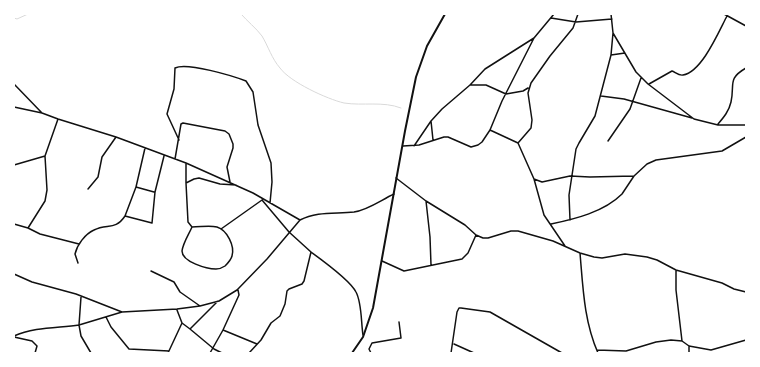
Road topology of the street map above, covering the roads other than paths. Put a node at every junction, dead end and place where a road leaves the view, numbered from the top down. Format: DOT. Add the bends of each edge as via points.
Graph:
graph roads {
  1 [pos="445,14"];
  2 [pos="554,14"];
  3 [pos="578,14"];
  4 [pos="612,14"];
  5 [pos="724,14"];
  6 [pos="727,16"];
  7 [pos="551,18"];
  8 [pos="612,19"];
  9 [pos="576,22"];
  10 [pos="746,26"];
  11 [pos="613,33"];
  12 [pos="534,38"];
  13 [pos="625,53"];
  14 [pos="611,55"];
  15 [pos="746,68"];
  16 [pos="641,78"];
  17 [pos="14,84"];
  18 [pos="648,84"];
  19 [pos="470,85"];
  20 [pos="528,88"];
  21 [pos="506,94"];
  22 [pos="601,96"];
  23 [pos="633,101"];
  24 [pos="14,107"];
  25 [pos="42,113"];
  26 [pos="58,119"];
  27 [pos="694,119"];
  28 [pos="431,121"];
  29 [pos="718,124"];
  30 [pos="746,125"];
  31 [pos="490,130"];
  32 [pos="116,137"];
  33 [pos="746,137"];
  34 [pos="179,140"];
  35 [pos="433,140"];
  36 [pos="608,141"];
  37 [pos="518,143"];
  38 [pos="402,145"];
  39 [pos="414,146"];
  40 [pos="145,148"];
  41 [pos="164,155"];
  42 [pos="45,156"];
  43 [pos="175,159"];
  44 [pos="186,163"];
  45 [pos="14,165"];
  46 [pos="573,176"];
  47 [pos="634,176"];
  48 [pos="396,178"];
  49 [pos="534,179"];
  50 [pos="230,182"];
  51 [pos="186,183"];
  52 [pos="236,185"];
  53 [pos="136,187"];
  54 [pos="88,189"];
  55 [pos="155,192"];
  56 [pos="394,194"];
  57 [pos="262,199"];
  58 [pos="426,201"];
  59 [pos="270,203"];
  60 [pos="125,216"];
  61 [pos="300,220"];
  62 [pos="570,220"];
  63 [pos="14,224"];
  64 [pos="550,224"];
  65 [pos="192,227"];
  66 [pos="28,228"];
  67 [pos="221,229"];
  68 [pos="289,232"];
  69 [pos="476,235"];
  70 [pos="79,244"];
  71 [pos="565,246"];
  72 [pos="311,252"];
  73 [pos="580,253"];
  74 [pos="382,261"];
  75 [pos="78,263"];
  76 [pos="430,265"];
  77 [pos="676,270"];
  78 [pos="151,271"];
  79 [pos="14,274"];
  80 [pos="238,290"];
  81 [pos="746,292"];
  82 [pos="81,296"];
  83 [pos="219,301"];
  84 [pos="200,306"];
  85 [pos="177,309"];
  86 [pos="122,312"];
  87 [pos="106,317"];
  88 [pos="399,322"];
  89 [pos="182,323"];
  90 [pos="79,324"];
  91 [pos="190,329"];
  92 [pos="223,330"];
  93 [pos="14,336"];
  94 [pos="363,337"];
  95 [pos="746,340"];
  96 [pos="682,341"];
  97 [pos="258,344"];
  98 [pos="453,344"];
  99 [pos="689,346"];
  100 [pos="214,349"];
  101 [pos="597,350"];
  102 [pos="711,350"];
  103 [pos="169,352"];
  104 [pos="35,353"];
  105 [pos="91,353"];
  106 [pos="210,353"];
  107 [pos="222,353"];
  108 [pos="249,353"];
  109 [pos="352,353"];
  110 [pos="371,353"];
  111 [pos="452,353"];
  112 [pos="474,353"];
  113 [pos="562,353"];
  114 [pos="598,353"];
  115 [pos="689,353"];
  116 [pos="709,353"];
  1 -- 38 [label="street" via="427,46 416,77"];
  2 -- 7 [label="street"];
  3 -- 9 [label="street"];
  4 -- 8 [label="street"];
  5 -- 6 [label="street"];
  6 -- 10 [label="street"];
  6 -- 18 [label="street" via="708,53 697,66 685,75 672,71"];
  7 -- 9 [label="street"];
  7 -- 12 [label="street"];
  8 -- 9 [label="street"];
  8 -- 11 [label="street"];
  9 -- 20 [label="street"];
  11 -- 13 [label="street"];
  11 -- 14 [label="street"];
  12 -- 19 [label="street" via="489,66"];
  12 -- 21 [label="street"];
  13 -- 14 [label="street"];
  13 -- 16 [label="street"];
  14 -- 22 [label="street"];
  15 -- 29 [label="street" via="734,76 729,108"];
  16 -- 18 [label="street"];
  16 -- 23 [label="street"];
  17 -- 25 [label="street"];
  18 -- 27 [label="street"];
  19 -- 21 [label="street" via="486,85"];
  19 -- 28 [label="street"];
  20 -- 21 [label="street" via="523,92"];
  20 -- 37 [label="street" via="532,124 529,132"];
  21 -- 31 [label="street"];
  22 -- 23 [label="street"];
  22 -- 46 [label="street" via="595,116 576,149"];
  23 -- 27 [label="street"];
  23 -- 36 [label="street" via="621,124"];
  24 -- 25 [label="street"];
  25 -- 26 [label="street"];
  26 -- 32 [label="street"];
  26 -- 42 [label="street"];
  27 -- 29 [label="street"];
  28 -- 35 [label="street"];
  28 -- 39 [label="street"];
  29 -- 30 [label="street"];
  31 -- 35 [label="street" via="482,142 473,147 448,137"];
  31 -- 37 [label="street"];
  32 -- 40 [label="street"];
  32 -- 54 [label="street" via="102,157 98,177"];
  33 -- 47 [label="street" via="722,151 656,160 647,164"];
  34 -- 43 [label="street"];
  34 -- 50 [label="street" via="180,126 183,123 227,132 233,144 226,167"];
  34 -- 59 [label="street" via="167,114 174,89 175,68 180,66 204,69 246,81 253,92 258,125 271,163"];
  35 -- 39 [label="street"];
  37 -- 49 [label="street"];
  38 -- 39 [label="street"];
  38 -- 48 [label="street"];
  40 -- 41 [label="street"];
  40 -- 53 [label="street"];
  41 -- 43 [label="street"];
  41 -- 55 [label="street"];
  42 -- 45 [label="street"];
  42 -- 66 [label="street" via="47,195 43,206"];
  43 -- 44 [label="street"];
  44 -- 50 [label="street"];
  44 -- 51 [label="street"];
  46 -- 47 [label="street"];
  46 -- 49 [label="street" via="542,182"];
  46 -- 62 [label="street" via="569,196"];
  47 -- 62 [label="street" via="620,195 603,208"];
  48 -- 56 [label="street"];
  48 -- 58 [label="street"];
  49 -- 64 [label="street" via="542,211"];
  50 -- 52 [label="street"];
  51 -- 52 [label="street" via="199,178"];
  51 -- 65 [label="street" via="187,217"];
  52 -- 57 [label="street"];
  53 -- 55 [label="street"];
  53 -- 60 [label="street"];
  55 -- 60 [label="street" via="152,223"];
  56 -- 61 [label="street" via="365,209 354,212 325,212"];
  56 -- 74 [label="street"];
  57 -- 59 [label="street"];
  57 -- 67 [label="street"];
  57 -- 68 [label="street"];
  58 -- 69 [label="street" via="465,225"];
  58 -- 76 [label="street"];
  59 -- 61 [label="street"];
  60 -- 70 [label="street" via="118,224 93,230"];
  61 -- 68 [label="street"];
  62 -- 64 [label="street"];
  63 -- 66 [label="street"];
  64 -- 71 [label="street"];
  65 -- 67 [label="street" via="210,226"];
  65 -- 67 [label="street" via="182,250 183,256 192,263 214,269 225,266 232,257 231,244"];
  66 -- 70 [label="street" via="40,234"];
  68 -- 72 [label="street"];
  68 -- 80 [label="street"];
  69 -- 71 [label="street" via="488,238 518,231"];
  69 -- 76 [label="street" via="468,253 462,259"];
  70 -- 75 [label="street" via="75,254"];
  71 -- 73 [label="street"];
  72 -- 94 [label="street" via="356,290"];
  72 -- 97 [label="street" via="304,281 287,291 280,316 271,323"];
  73 -- 77 [label="street" via="602,258 624,254 647,257"];
  73 -- 101 [label="street" via="585,310"];
  74 -- 76 [label="street" via="404,271"];
  74 -- 94 [label="street" via="373,308"];
  77 -- 81 [label="street"];
  77 -- 96 [label="street"];
  78 -- 84 [label="street" via="174,282 180,292"];
  79 -- 82 [label="street"];
  80 -- 83 [label="street"];
  80 -- 92 [label="street" via="239,295"];
  82 -- 86 [label="street"];
  82 -- 90 [label="street"];
  83 -- 84 [label="street"];
  83 -- 91 [label="street"];
  84 -- 85 [label="street"];
  85 -- 86 [label="street"];
  85 -- 89 [label="street"];
  86 -- 87 [label="street"];
  87 -- 90 [label="street"];
  87 -- 103 [label="street" via="129,349"];
  88 -- 110 [label="street" via="401,338 372,343 369,349"];
  89 -- 91 [label="street"];
  89 -- 103 [label="street"];
  90 -- 93 [label="street" via="34,330"];
  90 -- 105 [label="street" via="81,336"];
  91 -- 100 [label="street"];
  92 -- 97 [label="street"];
  92 -- 100 [label="street"];
  93 -- 104 [label="street" via="32,341 37,346"];
  94 -- 109 [label="street"];
  95 -- 102 [label="street"];
  96 -- 99 [label="street"];
  96 -- 101 [label="street" via="656,342 626,351"];
  97 -- 108 [label="street"];
  98 -- 111 [label="street"];
  98 -- 112 [label="street"];
  98 -- 113 [label="street" via="457,312 461,308 490,312"];
  99 -- 102 [label="street"];
  99 -- 115 [label="street"];
  100 -- 106 [label="street"];
  100 -- 107 [label="street"];
  101 -- 114 [label="street"];
  102 -- 116 [label="street"];
}
